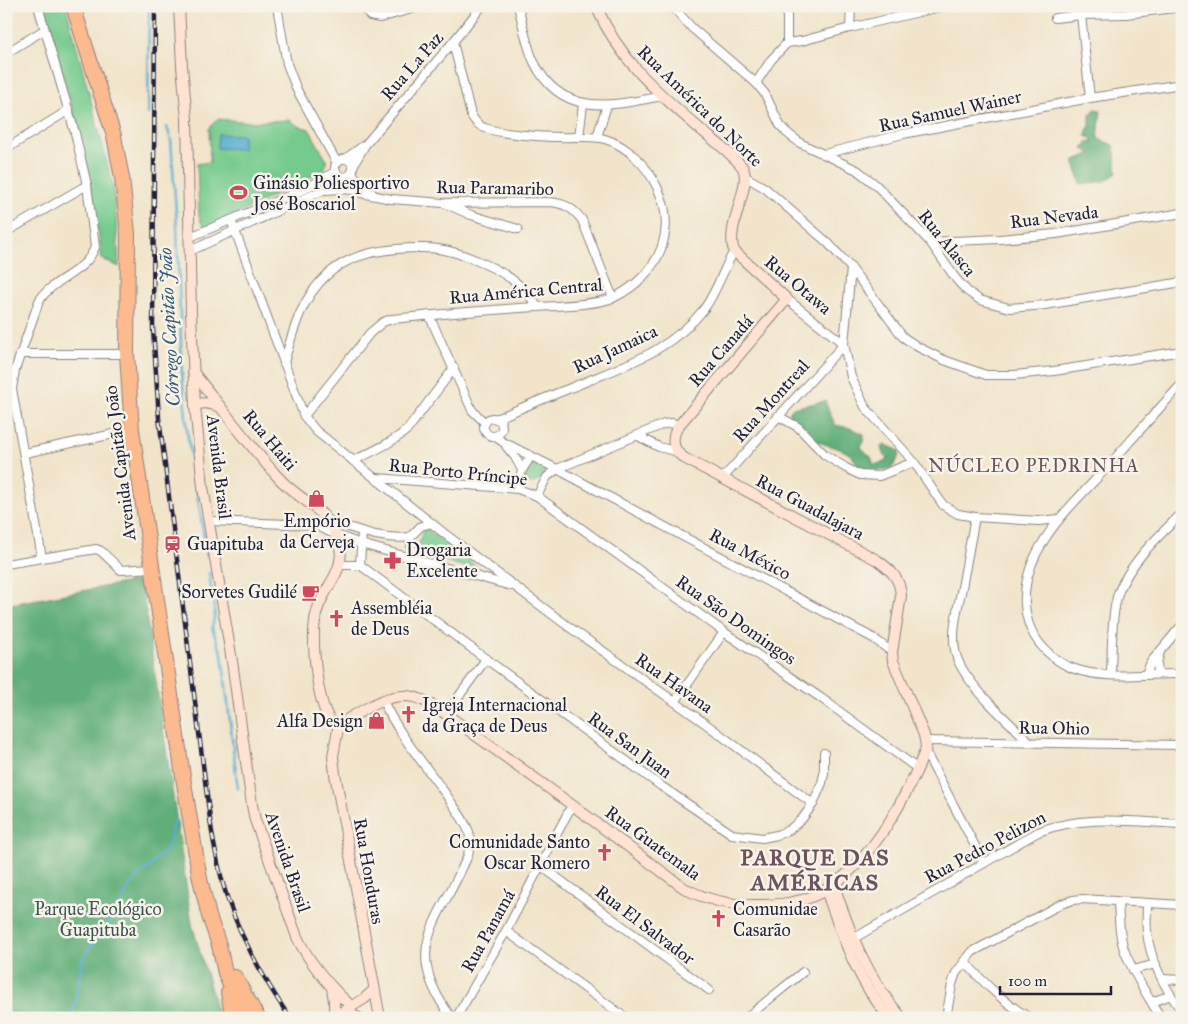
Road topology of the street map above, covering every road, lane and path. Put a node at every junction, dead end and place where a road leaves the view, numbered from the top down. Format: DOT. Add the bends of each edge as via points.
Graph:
graph roads {
  1 [pos="38,6"];
  2 [pos="73,6"];
  3 [pos="179,6"];
  4 [pos="277,6"];
  5 [pos="364,6"];
  6 [pos="422,6"];
  7 [pos="482,6"];
  8 [pos="518,6"];
  9 [pos="596,6"];
  10 [pos="672,6"];
  11 [pos="787,6"];
  12 [pos="851,6"];
  13 [pos="945,6"];
  14 [pos="1182,7"];
  15 [pos="911,10"];
  16 [pos="1081,15"];
  17 [pos="1055,18"];
  18 [pos="850,28"];
  19 [pos="44,30"];
  20 [pos="453,42"];
  21 [pos="787,43"];
  22 [pos="6,53"];
  23 [pos="756,83"];
  24 [pos="1182,84"];
  25 [pos="662,96"];
  26 [pos="1090,98"];
  27 [pos="583,104"];
  28 [pos="607,105"];
  29 [pos="68,110"];
  30 [pos="578,137"];
  31 [pos="597,137"];
  32 [pos="365,145"];
  33 [pos="6,149"];
  34 [pos="824,154"];
  35 [pos="340,163"];
  36 [pos="349,173"];
  37 [pos="746,177"];
  38 [pos="87,185"];
  39 [pos="356,190"];
  40 [pos="321,191"];
  41 [pos="378,196"];
  42 [pos="443,203"];
  43 [pos="1182,213"];
  44 [pos="231,220"];
  45 [pos="518,229"];
  46 [pos="234,231"];
  47 [pos="6,232"];
  48 [pos="190,238"];
  49 [pos="930,242"];
  50 [pos="190,251"];
  51 [pos="734,251"];
  52 [pos="851,268"];
  53 [pos="1182,282"];
  54 [pos="613,298"];
  55 [pos="788,299"];
  56 [pos="538,307"];
  57 [pos="429,315"];
  58 [pos="844,344"];
  59 [pos="1182,351"];
  60 [pos="20,354"];
  61 [pos="127,354"];
  62 [pos="284,363"];
  63 [pos="454,368"];
  64 [pos="193,372"];
  65 [pos="1182,384"];
  66 [pos="195,406"];
  67 [pos="221,407"];
  68 [pos="510,413"];
  69 [pos="304,416"];
  70 [pos="778,416"];
  71 [pos="496,419"];
  72 [pos="485,423"];
  73 [pos="679,425"];
  74 [pos="501,428"];
  75 [pos="132,430"];
  76 [pos="494,436"];
  77 [pos="638,436"];
  78 [pos="503,442"];
  79 [pos="513,447"];
  80 [pos="675,451"];
  81 [pos="25,453"];
  82 [pos="531,456"];
  83 [pos="353,460"];
  84 [pos="914,462"];
  85 [pos="557,469"];
  86 [pos="522,470"];
  87 [pos="376,478"];
  88 [pos="722,479"];
  89 [pos="518,489"];
  90 [pos="537,496"];
  91 [pos="421,514"];
  92 [pos="975,517"];
  93 [pos="1180,517"];
  94 [pos="1059,519"];
  95 [pos="328,520"];
  96 [pos="210,521"];
  97 [pos="432,524"];
  98 [pos="421,526"];
  99 [pos="362,532"];
  100 [pos="336,535"];
  101 [pos="410,537"];
  102 [pos="361,544"];
  103 [pos="42,558"];
  104 [pos="413,558"];
  105 [pos="6,564"];
  106 [pos="341,565"];
  107 [pos="360,565"];
  108 [pos="152,568"];
  109 [pos="517,588"];
  110 [pos="1182,626"];
  111 [pos="724,632"];
  112 [pos="1161,648"];
  113 [pos="892,652"];
  114 [pos="486,659"];
  115 [pos="1146,674"];
  116 [pos="1158,674"];
  117 [pos="1182,674"];
  118 [pos="1111,675"];
  119 [pos="383,700"];
  120 [pos="675,702"];
  121 [pos="446,714"];
  122 [pos="336,724"];
  123 [pos="925,742"];
  124 [pos="1030,742"];
  125 [pos="1182,745"];
  126 [pos="824,753"];
  127 [pos="918,769"];
  128 [pos="813,804"];
  129 [pos="572,805"];
  130 [pos="1182,824"];
  131 [pos="984,863"];
  132 [pos="541,866"];
  133 [pos="830,888"];
  134 [pos="1118,902"];
  135 [pos="1147,904"];
  136 [pos="1182,905"];
  137 [pos="506,932"];
  138 [pos="848,941"];
  139 [pos="219,946"];
  140 [pos="964,961"];
  141 [pos="1156,964"];
  142 [pos="1133,970"];
  143 [pos="803,972"];
  144 [pos="1162,979"];
  145 [pos="1182,980"];
  146 [pos="332,986"];
  147 [pos="374,990"];
  148 [pos="709,990"];
  149 [pos="1171,995"];
  150 [pos="1152,1002"];
  151 [pos="349,1004"];
  152 [pos="1182,1012"];
  153 [pos="242,1014"];
  154 [pos="333,1015"];
  155 [pos="888,1017"];
  156 [pos="258,1018"];
  157 [pos="360,1018"];
  158 [pos="380,1018"];
  159 [pos="452,1018"];
  160 [pos="456,1018"];
  161 [pos="626,1018"];
  162 [pos="746,1018"];
  163 [pos="902,1018"];
  164 [pos="946,1018"];
  165 [pos="1030,1018"];
  166 [pos="1161,1018"];
  1 -- 19 [label="street"];
  2 -- 61 [label="highway, Avenida Capitão João" via="114,136 122,178 128,234"];
  3 -- 48 [label="main road, Avenida Brasil" via="187,119"];
  4 -- 35 [label="street" via="287,64 297,90"];
  5 -- 6 [label="street" via="370,16 380,18"];
  7 -- 20 [label="street, Rua La Paz"];
  8 -- 27 [label="street" via="533,60 542,77 560,94"];
  9 -- 25 [label="main road, Rua América do Norte" via="618,48"];
  10 -- 23 [label="street" via="692,28"];
  11 -- 21 [label="street"];
  12 -- 18 [label="street"];
  13 -- 15 [label="street"];
  14 -- 16 [label="street" via="1126,14"];
  15 -- 18 [label="street"];
  16 -- 17 [label="street"];
  16 -- 26 [label="street"];
  18 -- 21 [label="street"];
  19 -- 22 [label="street"];
  19 -- 29 [label="street"];
  20 -- 30 [label="street, Rua América Central" via="471,115 478,124 498,131"];
  20 -- 32 [label="street, Rua La Paz"];
  21 -- 23 [label="street" via="770,60"];
  23 -- 34 [label="street" via="786,132 800,143"];
  24 -- 26 [label="street, Rua Samuel Wainer"];
  25 -- 28 [label="street"];
  25 -- 37 [label="main road, Rua América do Norte" via="740,163"];
  26 -- 34 [label="street, Rua Samuel Wainer" via="903,134"];
  27 -- 28 [label="street"];
  27 -- 30 [label="street"];
  28 -- 31 [label="street"];
  29 -- 33 [label="street"];
  29 -- 38 [label="street"];
  30 -- 31 [label="street, Rua América Central"];
  31 -- 54 [label="street, Rua América Central" via="624,148 645,167 663,199 666,214 665,238 654,263 630,287"];
  32 -- 35 [label="street, Rua La Paz"];
  32 -- 36 [label="street, Rua La Paz"];
  34 -- 49 [label="street, Rua Alasca" via="857,170 876,185"];
  35 -- 36 [label="street" via="339,175"];
  35 -- 36 [label="street" via="350,161"];
  35 -- 44 [label="street, Rua La Paz" via="306,189"];
  36 -- 39 [label="street"];
  36 -- 40 [label="street, Rua La Paz"];
  36 -- 41 [label="street, Rua Paramaribo" via="360,185"];
  37 -- 51 [label="main road, Rua Jamaica" via="734,225"];
  37 -- 52 [label="street, Rua América do Norte" via="765,188 800,218"];
  38 -- 47 [label="street"];
  38 -- 60 [label="street" via="95,247 92,255 84,266 44,293"];
  39 -- 40 [label="street, Rua Paramaribo"];
  39 -- 41 [label="street, Rua Paramaribo"];
  40 -- 46 [label="street, Rua La Paz"];
  41 -- 42 [label="street, Rua Paramaribo"];
  42 -- 45 [label="street"];
  42 -- 54 [label="street, Rua Paramaribo" via="549,202 569,207 582,220"];
  43 -- 49 [label="street, Rua Nevada" via="1056,234"];
  44 -- 46 [label="street"];
  44 -- 48 [label="street, Rua La Paz"];
  46 -- 50 [label="street, Rua La Paz"];
  46 -- 62 [label="street"];
  48 -- 50 [label="main road, Avenida Brasil"];
  49 -- 53 [label="street, Rua Alasca" via="967,291 980,300 1009,308 1046,305"];
  50 -- 64 [label="main road, Avenida Brasil"];
  51 -- 55 [label="main road, Rua Otawa"];
  51 -- 68 [label="street, Rua Jamaica" via="705,307 662,348"];
  52 -- 58 [label="street"];
  52 -- 59 [label="street, Rua América do Norte" via="903,337 944,360 986,375 1054,371"];
  54 -- 56 [label="street, Rua América Central"];
  55 -- 58 [label="street, Rua Otawa"];
  55 -- 73 [label="main road, Rua Canadá"];
  56 -- 57 [label="street, Rua América Central"];
  56 -- 62 [label="street" via="510,278 454,252 438,249 381,250 342,263 312,291 303,305"];
  57 -- 63 [label="street"];
  57 -- 69 [label="street, Rua América Central" via="392,318 377,326"];
  58 -- 70 [label="street, Rua Montreal"];
  58 -- 84 [label="street" via="852,378 865,407"];
  60 -- 61 [label="street"];
  60 -- 81 [label="street" via="12,389"];
  61 -- 75 [label="highway, Avenida Capitão João"];
  62 -- 69 [label="street"];
  63 -- 72 [label="street" via="472,410"];
  63 -- 83 [label="street" via="408,429 386,445"];
  64 -- 66 [label="main road, Avenida Brasil"];
  64 -- 67 [label="main road, Rua Haiti"];
  65 -- 94 [label="street"];
  66 -- 67 [label="main road, Rua Haiti" via="206,403"];
  66 -- 96 [label="main road, Avenida Brasil" via="203,487"];
  67 -- 95 [label="main road, Rua Haiti" via="279,479"];
  68 -- 71 [label="street, Rua Jamaica"];
  68 -- 74 [label="street"];
  69 -- 83 [label="street, Rua Havana" via="325,440"];
  70 -- 84 [label="street" via="798,427 825,455 860,475 878,476"];
  70 -- 88 [label="street, Rua Montreal"];
  71 -- 72 [label="street"];
  71 -- 74 [label="street"];
  72 -- 76 [label="street" via="486,432"];
  73 -- 77 [label="street" via="664,424"];
  73 -- 80 [label="main road" via="673,440"];
  74 -- 76 [label="street"];
  74 -- 79 [label="street, Rua México"];
  75 -- 81 [label="street"];
  75 -- 108 [label="highway, Avenida Capitão João"];
  76 -- 78 [label="street, Rua México"];
  77 -- 80 [label="street, Rua Guadalajara"];
  77 -- 85 [label="street"];
  78 -- 79 [label="street, Rua México"];
  78 -- 86 [label="street"];
  79 -- 82 [label="street, Rua México"];
  80 -- 88 [label="main road, Rua Guadalajara"];
  81 -- 103 [label="street"];
  82 -- 85 [label="street, Rua México"];
  82 -- 86 [label="street"];
  83 -- 87 [label="street, Rua Havana"];
  84 -- 92 [label="street" via="943,505 958,514"];
  85 -- 90 [label="street" via="547,477"];
  85 -- 113 [label="street, Rua México" via="865,633"];
  86 -- 89 [label="street"];
  87 -- 89 [label="street, Rua Porto Príncipe"];
  87 -- 91 [label="street, Rua Havana"];
  88 -- 113 [label="main road, Rua Guadalajara" via="889,569 897,579 901,596"];
  89 -- 90 [label="street, Rua Porto Príncipe"];
  90 -- 111 [label="street, Rua São Domingos"];
  91 -- 97 [label="street, Rua Havana"];
  91 -- 98 [label="street"];
  92 -- 94 [label="street"];
  92 -- 124 [label="street" via="957,619 956,651 964,673"];
  93 -- 118 [label="street" via="1144,553 1119,592"];
  94 -- 118 [label="street" via="1028,574 1024,590 1026,619 1039,643 1061,662 1084,672"];
  95 -- 99 [label="street"];
  95 -- 100 [label="main road, Rua Haiti"];
  96 -- 100 [label="street, Rua Havana" via="315,525"];
  96 -- 146 [label="main road, Avenida Brasil" via="255,820 296,937 306,956"];
  97 -- 98 [label="street"];
  97 -- 109 [label="street, Rua Havana"];
  98 -- 101 [label="street"];
  99 -- 101 [label="street" via="393,539"];
  99 -- 102 [label="street"];
  100 -- 102 [label="street, Rua Havana"];
  100 -- 106 [label="main road"];
  101 -- 104 [label="street"];
  102 -- 104 [label="street, Rua Havana"];
  102 -- 107 [label="street"];
  103 -- 105 [label="street"];
  103 -- 108 [label="street" via="99,549 121,570"];
  104 -- 109 [label="street, Rua Havana"];
  106 -- 107 [label="street"];
  106 -- 122 [label="main road" via="321,600 314,626 321,703"];
  107 -- 114 [label="street, Rua San Juan"];
  108 -- 139 [label="highway, Avenida Capitão João" via="200,879"];
  109 -- 120 [label="street, Rua Havana"];
  110 -- 112 [label="street"];
  111 -- 120 [label="street"];
  111 -- 127 [label="street, Rua São Domingos"];
  112 -- 115 [label="street"];
  112 -- 116 [label="street"];
  113 -- 123 [label="main road" via="896,671"];
  114 -- 121 [label="street"];
  114 -- 128 [label="street, Rua San Juan" via="732,834 762,838 777,835 802,819"];
  115 -- 116 [label="street"];
  115 -- 118 [label="street"];
  116 -- 117 [label="street"];
  119 -- 121 [label="main road, Rua Guatemala" via="397,696 415,698"];
  119 -- 122 [label="main road, Rua Guatemala"];
  119 -- 159 [label="street" via="392,720 463,820 469,834 468,855 432,926 425,952 426,969 432,985"];
  120 -- 128 [label="street, Rua Havana"];
  121 -- 129 [label="main road, Rua Guatemala"];
  122 -- 147 [label="main road, Rua Honduras" via="335,774"];
  123 -- 124 [label="street, Rua Ohio"];
  123 -- 127 [label="main road, Rua Guatemala"];
  123 -- 131 [label="street"];
  124 -- 125 [label="street, Rua Ohio"];
  126 -- 128 [label="street, Rua San Juan" via="824,774"];
  127 -- 133 [label="main road, Rua Guatemala" via="878,838"];
  129 -- 132 [label="street, Rua Panamá"];
  129 -- 133 [label="main road, Rua Guatemala" via="658,870 704,898 722,903 777,905 802,900"];
  130 -- 131 [label="street, Rua Pedro Pelizon" via="1071,822 1038,832"];
  131 -- 138 [label="street, Rua Pedro Pelizon"];
  132 -- 137 [label="street, Rua Panamá"];
  132 -- 148 [label="street, Rua El Salvador"];
  133 -- 138 [label="main road"];
  134 -- 135 [label="street"];
  134 -- 140 [label="street" via="1082,899 1061,904 980,947"];
  134 -- 142 [label="street" via="1121,938"];
  135 -- 136 [label="street"];
  135 -- 141 [label="street" via="1147,933"];
  137 -- 160 [label="street, Rua Panamá"];
  137 -- 161 [label="street"];
  138 -- 155 [label="main road" via="858,970"];
  138 -- 163 [label="main road"];
  139 -- 153 [label="highway, Avenida Capitão João"];
  139 -- 153 [label="highway, Avenida Capitão João" via="225,972"];
  140 -- 164 [label="street" via="952,984"];
  140 -- 165 [label="street" via="1003,1000"];
  141 -- 142 [label="street"];
  141 -- 144 [label="street"];
  142 -- 150 [label="street"];
  143 -- 162 [label="street"];
  144 -- 145 [label="street"];
  144 -- 149 [label="street"];
  146 -- 151 [label="main road, Avenida Brasil"];
  146 -- 154 [label="main road"];
  147 -- 151 [label="main road" via="364,1000"];
  147 -- 158 [label="main road, Rua Honduras"];
  149 -- 150 [label="street"];
  149 -- 152 [label="street"];
  150 -- 166 [label="street"];
  151 -- 154 [label="main road"];
  151 -- 157 [label="street, Avenida Brasil"];
  153 -- 156 [label="highway, Avenida Capitão João"];
  154 -- 157 [label="main road" via="348,1013"];
}
